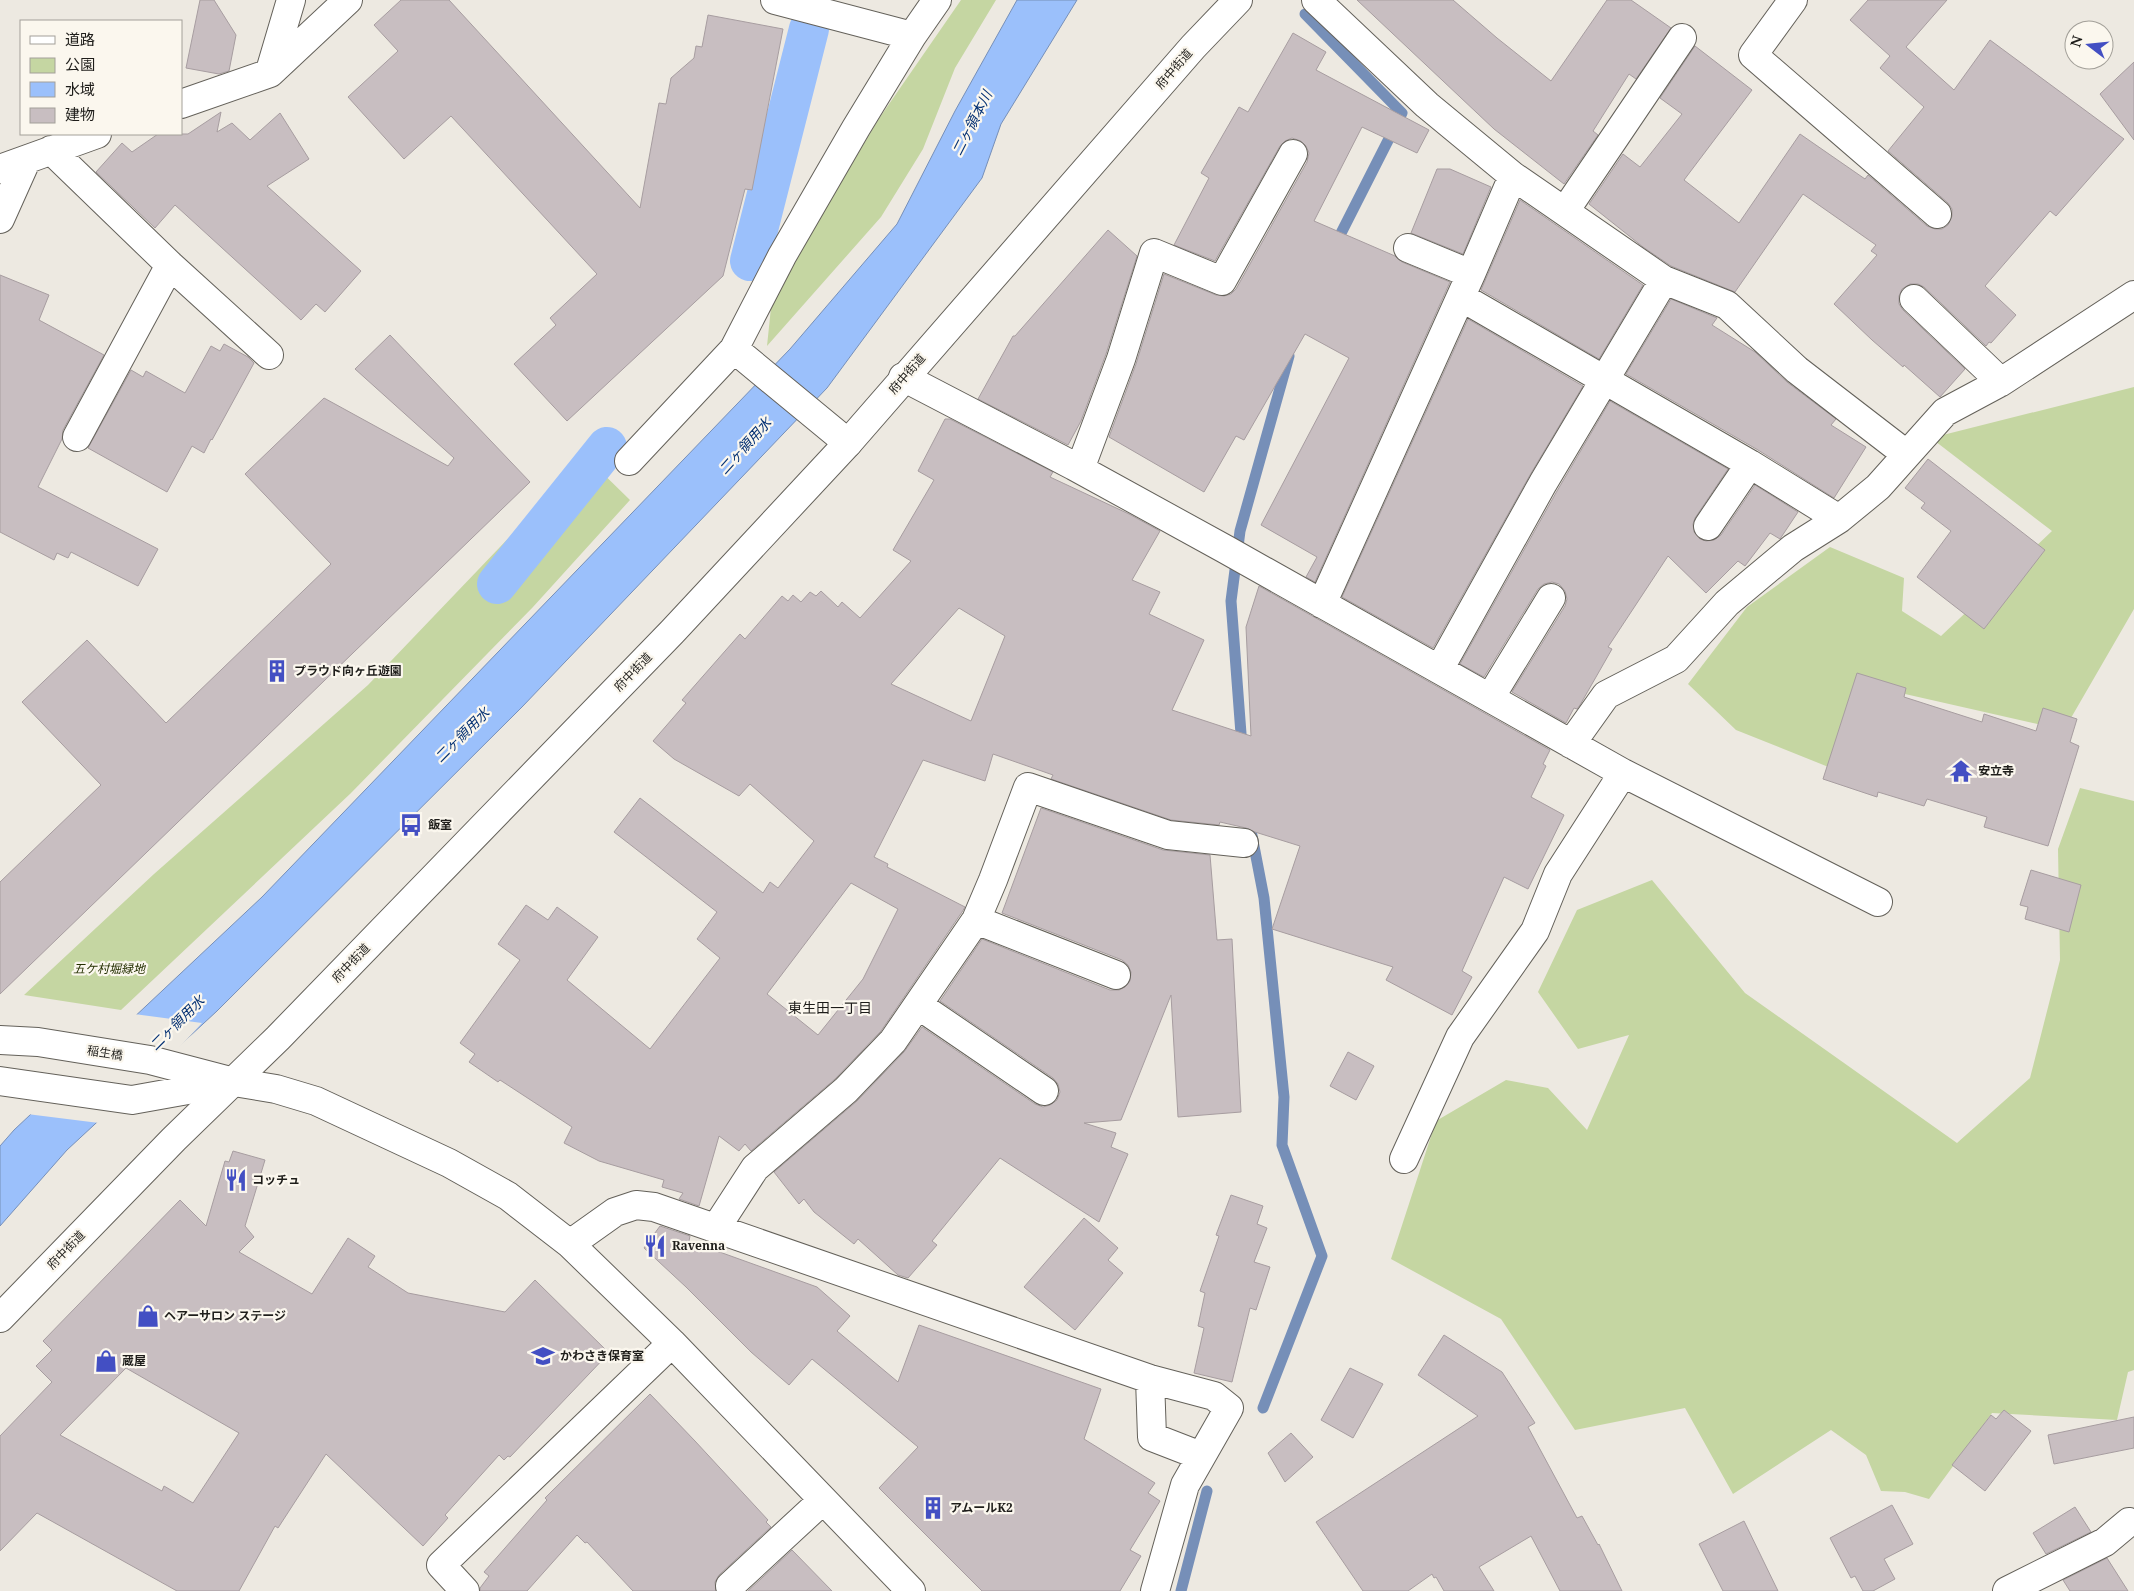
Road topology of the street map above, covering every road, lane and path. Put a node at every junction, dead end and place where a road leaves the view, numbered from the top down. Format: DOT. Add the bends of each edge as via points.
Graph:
graph roads {
  1 [pos="291,0"];
  2 [pos="348,0"];
  3 [pos="775,0"];
  4 [pos="936,0"];
  5 [pos="1238,0"];
  6 [pos="1316,0"];
  7 [pos="1793,0"];
  8 [pos="912,36"];
  9 [pos="1682,38"];
  10 [pos="270,73"];
  11 [pos="182,104"];
  12 [pos="94,135"];
  13 [pos="1293,154"];
  14 [pos="38,155"];
  15 [pos="0,169"];
  16 [pos="1513,176"];
  17 [pos="1565,212"];
  18 [pos="1937,214"];
  19 [pos="0,219"];
  20 [pos="1408,248"];
  21 [pos="170,265"];
  22 [pos="1664,280"];
  23 [pos="1466,285"];
  24 [pos="2134,295"];
  25 [pos="1914,299"];
  26 [pos="269,355"];
  27 [pos="741,356"];
  28 [pos="903,377"];
  29 [pos="1606,380"];
  30 [pos="2001,382"];
  31 [pos="77,437"];
  32 [pos="848,443"];
  33 [pos="1906,454"];
  34 [pos="630,461"];
  35 [pos="1750,464"];
  36 [pos="1080,469"];
  37 [pos="1839,519"];
  38 [pos="1708,526"];
  39 [pos="1551,598"];
  40 [pos="1322,604"];
  41 [pos="1440,668"];
  42 [pos="1490,698"];
  43 [pos="1571,744"];
  44 [pos="1623,773"];
  45 [pos="1244,843"];
  46 [pos="1878,902"];
  47 [pos="976,920"];
  48 [pos="1116,975"];
  49 [pos="918,1005"];
  50 [pos="0,1040"];
  51 [pos="5,1081"];
  52 [pos="234,1082"];
  53 [pos="1044,1091"];
  54 [pos="1404,1159"];
  55 [pos="716,1228"];
  56 [pos="570,1244"];
  57 [pos="0,1318"];
  58 [pos="672,1343"];
  59 [pos="1150,1379"];
  60 [pos="1201,1456"];
  61 [pos="823,1500"];
  62 [pos="2129,1522"];
  63 [pos="730,1586"];
  64 [pos="465,1591"];
  65 [pos="911,1591"];
  66 [pos="1155,1591"];
  67 [pos="2007,1591"];
  1 -- 10 [label="street"];
  2 -- 10 [label="street"];
  3 -- 8 [label="street"];
  4 -- 8 [label="street"];
  5 -- 28 [label="street, 府中街道"];
  6 -- 16 [label="street" via="1427,105"];
  7 -- 18 [label="street" via="1752,55"];
  8 -- 27 [label="street" via="782,256"];
  9 -- 17 [label="street"];
  10 -- 11 [label="street"];
  12 -- 14 [label="street"];
  13 -- 36 [label="street" via="1222,280 1154,253 1121,359"];
  14 -- 15 [label="street"];
  14 -- 19 [label="street"];
  14 -- 21 [label="street"];
  16 -- 17 [label="street"];
  16 -- 23 [label="street"];
  17 -- 22 [label="street"];
  20 -- 23 [label="street"];
  21 -- 26 [label="street"];
  21 -- 31 [label="street"];
  22 -- 29 [label="street"];
  22 -- 33 [label="street" via="1727,305 1797,370"];
  23 -- 29 [label="street"];
  23 -- 40 [label="street"];
  24 -- 30 [label="street"];
  25 -- 30 [label="street"];
  27 -- 32 [label="street"];
  27 -- 34 [label="street"];
  28 -- 32 [label="street, 府中街道"];
  28 -- 36 [label="street"];
  29 -- 35 [label="street"];
  29 -- 41 [label="street" via="1543,483"];
  30 -- 33 [label="street" via="1945,412"];
  32 -- 52 [label="street, 府中街道" via="672,632"];
  33 -- 37 [label="street" via="1878,487"];
  35 -- 37 [label="street"];
  35 -- 38 [label="street"];
  36 -- 40 [label="street"];
  37 -- 43 [label="street" via="1793,548 1728,603 1676,659 1606,695"];
  39 -- 42 [label="street"];
  40 -- 41 [label="street"];
  41 -- 42 [label="street"];
  42 -- 43 [label="street"];
  43 -- 44 [label="street"];
  44 -- 46 [label="street"];
  44 -- 54 [label="street" via="1558,874 1535,931 1460,1037"];
  45 -- 47 [label="street" via="1168,835 1028,787"];
  47 -- 48 [label="street"];
  47 -- 49 [label="street"];
  49 -- 53 [label="street"];
  49 -- 55 [label="street" via="892,1041 846,1090 755,1168"];
  50 -- 52 [label="street, 稲生橋" via="38,1042 172,1065"];
  51 -- 52 [label="street" via="132,1100"];
  52 -- 56 [label="street" via="316,1100 449,1163 508,1196"];
  52 -- 57 [label="street, 府中街道"];
  55 -- 56 [label="street" via="654,1207 636,1205 615,1212"];
  55 -- 59 [label="street"];
  56 -- 58 [label="street"];
  58 -- 61 [label="street"];
  58 -- 64 [label="street" via="441,1565"];
  59 -- 60 [label="street" via="1152,1437"];
  59 -- 60 [label="street" via="1214,1396 1229,1408"];
  60 -- 66 [label="street" via="1185,1485"];
  61 -- 63 [label="street"];
  61 -- 65 [label="street"];
  62 -- 67 [label="street" via="2105,1542"];
}
